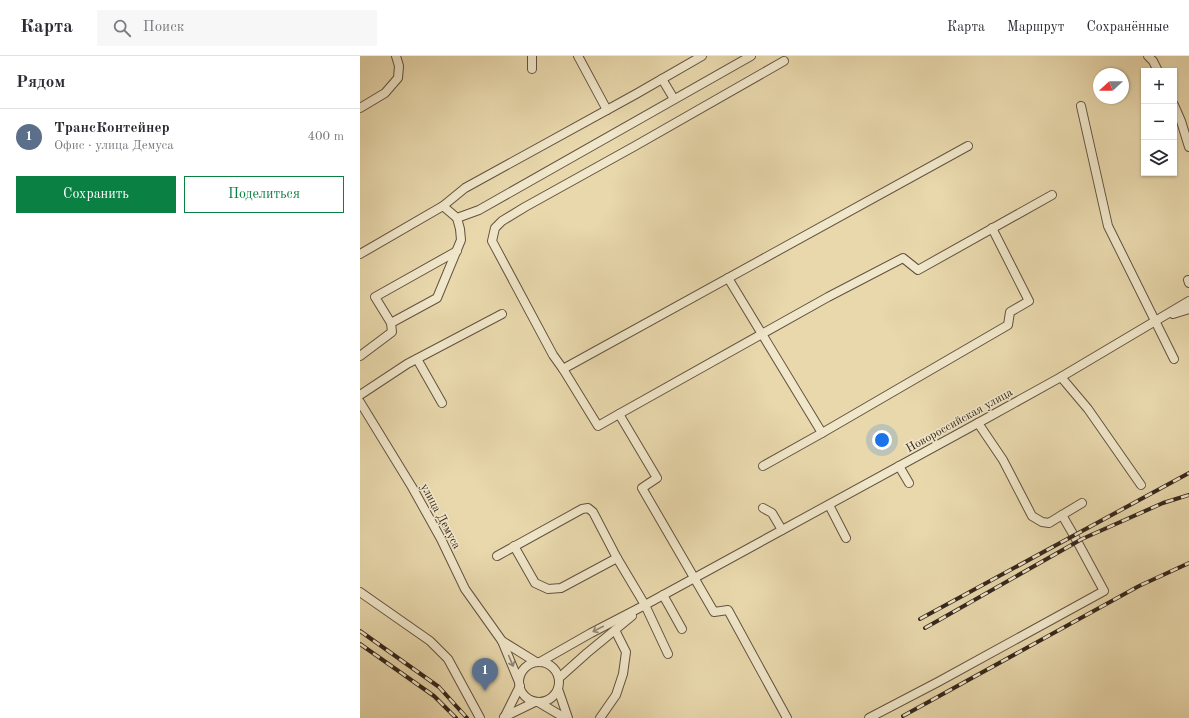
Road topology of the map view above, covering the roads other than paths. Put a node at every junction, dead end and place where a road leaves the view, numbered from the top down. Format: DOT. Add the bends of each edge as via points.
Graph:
graph roads {
  1 [pos="396,56"];
  2 [pos="532,56"];
  3 [pos="578,56"];
  4 [pos="702,56"];
  5 [pos="751,56"];
  6 [pos="1148,56"];
  7 [pos="784,61"];
  8 [pos="1156,68"];
  9 [pos="532,69"];
  10 [pos="662,79"];
  11 [pos="674,99"];
  12 [pos="1081,106"];
  13 [pos="360,108"];
  14 [pos="607,110"];
  15 [pos="1177,112"];
  16 [pos="968,146"];
  17 [pos="1189,147"];
  18 [pos="1052,195"];
  19 [pos="443,206"];
  20 [pos="457,218"];
  21 [pos="992,228"];
  22 [pos="457,251"];
  23 [pos="360,254"];
  24 [pos="728,278"];
  25 [pos="1189,301"];
  26 [pos="1189,309"];
  27 [pos="502,314"];
  28 [pos="1155,320"];
  29 [pos="391,323"];
  30 [pos="762,335"];
  31 [pos="360,356"];
  32 [pos="1174,358"];
  33 [pos="417,359"];
  34 [pos="564,369"];
  35 [pos="1061,377"];
  36 [pos="360,395"];
  37 [pos="360,402"];
  38 [pos="442,403"];
  39 [pos="619,414"];
  40 [pos="978,423"];
  41 [pos="822,433"];
  42 [pos="763,466"];
  43 [pos="899,466"];
  44 [pos="909,483"];
  45 [pos="1142,485"];
  46 [pos="1082,503"];
  47 [pos="829,505"];
  48 [pos="763,508"];
  49 [pos="1062,515"];
  50 [pos="782,530"];
  51 [pos="846,538"];
  52 [pos="514,546"];
  53 [pos="497,556"];
  54 [pos="617,558"];
  55 [pos="695,578"];
  56 [pos="360,592"];
  57 [pos="663,595"];
  58 [pos="645,605"];
  59 [pos="682,629"];
  60 [pos="615,630"];
  61 [pos="502,641"];
  62 [pos="668,654"];
  63 [pos="538,662"];
  64 [pos="559,678"];
  65 [pos="519,684"];
  66 [pos="558,689"];
  67 [pos="536,702"];
  68 [pos="480,718"];
  69 [pos="504,718"];
  70 [pos="566,718"];
  71 [pos="600,718"];
  72 [pos="787,718"];
  73 [pos="869,718"];
  1 -- 13 [label="street" via="399,66 398,78 386,92"];
  2 -- 9 [label="street"];
  3 -- 14 [label="street"];
  4 -- 10 [label="street"];
  5 -- 11 [label="street"];
  6 -- 8 [label="street"];
  7 -- 34 [label="street" via="525,207 495,228 492,241 553,355"];
  10 -- 11 [label="street"];
  10 -- 14 [label="street"];
  11 -- 20 [label="street" via="479,210"];
  12 -- 28 [label="street" via="1108,226"];
  14 -- 19 [label="street" via="465,188"];
  15 -- 17 [label="street"];
  16 -- 24 [label="street"];
  18 -- 21 [label="street"];
  19 -- 20 [label="street"];
  19 -- 23 [label="street"];
  20 -- 22 [label="street" via="461,240"];
  21 -- 30 [label="street" via="918,270 903,258"];
  21 -- 41 [label="street" via="1029,301 1010,312 1008,325"];
  22 -- 29 [label="street" via="437,298"];
  22 -- 29 [label="street" via="375,297"];
  24 -- 30 [label="street"];
  24 -- 34 [label="street"];
  25 -- 28 [label="street, Новороссийская улица"];
  26 -- 28 [label="street, Новороссийская улица"];
  27 -- 33 [label="street"];
  28 -- 32 [label="street"];
  28 -- 35 [label="street, Новороссийская улица"];
  29 -- 31 [label="street" via="392,332"];
  30 -- 39 [label="street"];
  30 -- 41 [label="street"];
  33 -- 36 [label="street"];
  33 -- 38 [label="street"];
  34 -- 39 [label="street" via="598,426"];
  35 -- 40 [label="street, Новороссийская улица"];
  35 -- 45 [label="street" via="1088,409"];
  37 -- 61 [label="street, улица Демуса" via="412,487 465,589"];
  39 -- 55 [label="street" via="657,478 642,488"];
  40 -- 43 [label="street, Новороссийская улица"];
  40 -- 49 [label="street" via="1003,460 1032,516 1049,523"];
  41 -- 42 [label="street"];
  43 -- 44 [label="street"];
  43 -- 47 [label="street, Новороссийская улица"];
  46 -- 49 [label="street"];
  47 -- 50 [label="street, Новороссийская улица"];
  47 -- 51 [label="street"];
  48 -- 50 [label="street" via="772,513"];
  49 -- 73 [label="street" via="1104,591"];
  50 -- 55 [label="street, Новороссийская улица"];
  52 -- 53 [label="street"];
  52 -- 54 [label="street" via="535,583 548,589 561,588"];
  52 -- 54 [label="street" via="588,508 593,512"];
  54 -- 58 [label="street"];
  55 -- 57 [label="street, Новороссийская улица"];
  55 -- 72 [label="street" via="714,612 728,610"];
  56 -- 68 [label="street" via="430,640 448,659"];
  57 -- 58 [label="street, Новороссийская улица"];
  57 -- 59 [label="street"];
  58 -- 60 [label="street"];
  58 -- 62 [label="street"];
  58 -- 63 [label="street, one-way"];
  60 -- 64 [label="street"];
  60 -- 71 [label="street" via="626,652 623,674 616,695"];
  61 -- 63 [label="street"];
  61 -- 65 [label="street, one-way"];
  63 -- 64 [label="street" via="545,662 553,667"];
  63 -- 65 [label="street" via="524,669"];
  64 -- 66 [label="street"];
  65 -- 67 [label="street" via="523,694"];
  65 -- 69 [label="street"];
  66 -- 67 [label="street" via="552,698"];
  66 -- 70 [label="street"];
  67 -- 69 [label="street"];
  67 -- 70 [label="street"];
}
